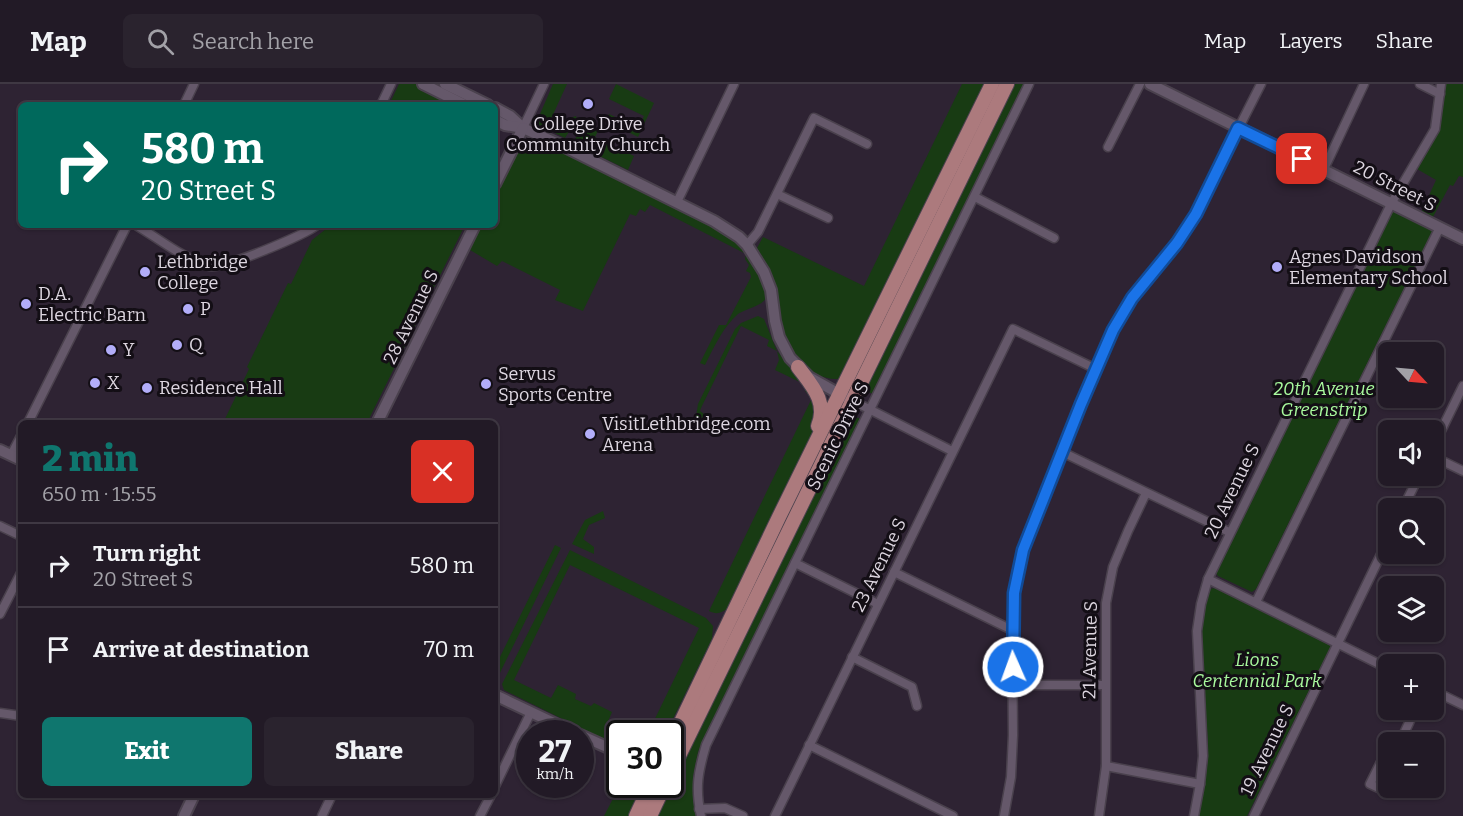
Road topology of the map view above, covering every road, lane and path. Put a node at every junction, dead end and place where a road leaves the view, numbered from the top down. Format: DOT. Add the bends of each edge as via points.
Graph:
graph roads {
  1 [pos="194,84"];
  2 [pos="391,84"];
  3 [pos="423,84"];
  4 [pos="445,84"];
  5 [pos="544,84"];
  6 [pos="734,84"];
  7 [pos="992,84"];
  8 [pos="1007,84"];
  9 [pos="1029,84"];
  10 [pos="1140,84"];
  11 [pos="1150,84"];
  12 [pos="1261,84"];
  13 [pos="1364,84"];
  14 [pos="1420,84"];
  15 [pos="1441,84"];
  16 [pos="1440,94"];
  17 [pos="185,102"];
  18 [pos="382,102"];
  19 [pos="459,102"];
  20 [pos="482,102"];
  21 [pos="498,110"];
  22 [pos="498,121"];
  23 [pos="524,128"];
  24 [pos="1238,128"];
  25 [pos="867,144"];
  26 [pos="1108,147"];
  27 [pos="1324,169"];
  28 [pos="498,178"];
  29 [pos="777,194"];
  30 [pos="975,197"];
  31 [pos="677,202"];
  32 [pos="1391,204"];
  33 [pos="828,218"];
  34 [pos="1440,227"];
  35 [pos="126,228"];
  36 [pos="141,228"];
  37 [pos="310,228"];
  38 [pos="474,228"];
  39 [pos="1054,238"];
  40 [pos="1463,239"];
  41 [pos="747,245"];
  42 [pos="798,367"];
  43 [pos="1096,369"];
  44 [pos="1463,386"];
  45 [pos="847,398"];
  46 [pos="871,410"];
  47 [pos="30,420"];
  48 [pos="378,420"];
  49 [pos="1444,425"];
  50 [pos="0,450"];
  51 [pos="952,451"];
  52 [pos="1062,452"];
  53 [pos="16,458"];
  54 [pos="1444,462"];
  55 [pos="1463,471"];
  56 [pos="1146,493"];
  57 [pos="779,518"];
  58 [pos="0,526"];
  59 [pos="1229,532"];
  60 [pos="18,535"];
  61 [pos="1378,560"];
  62 [pos="795,563"];
  63 [pos="894,572"];
  64 [pos="18,579"];
  65 [pos="1208,579"];
  66 [pos="1256,602"];
  67 [pos="878,604"];
  68 [pos="0,614"];
  69 [pos="1012,630"];
  70 [pos="1338,643"];
  71 [pos="852,657"];
  72 [pos="1378,663"];
  73 [pos="1014,685"];
  74 [pos="1105,685"];
  75 [pos="498,696"];
  76 [pos="1444,696"];
  77 [pos="1463,705"];
  78 [pos="917,706"];
  79 [pos="531,712"];
  80 [pos="0,713"];
  81 [pos="18,716"];
  82 [pos="684,716"];
  83 [pos="548,720"];
  84 [pos="681,720"];
  85 [pos="682,720"];
  86 [pos="684,744"];
  87 [pos="809,746"];
  88 [pos="1106,766"];
  89 [pos="1378,768"];
  90 [pos="498,780"];
  91 [pos="1200,784"];
  92 [pos="1378,788"];
  93 [pos="193,798"];
  94 [pos="331,798"];
  95 [pos="489,798"];
  96 [pos="644,798"];
  97 [pos="658,798"];
  98 [pos="700,813"];
  99 [pos="184,816"];
  100 [pos="322,816"];
  101 [pos="480,816"];
  102 [pos="636,816"];
  103 [pos="650,816"];
  104 [pos="743,816"];
  105 [pos="775,816"];
  106 [pos="953,816"];
  107 [pos="1004,816"];
  108 [pos="1099,816"];
  109 [pos="1194,816"];
  110 [pos="1254,816"];
  1 -- 17 [label="street"];
  2 -- 18 [label="street"];
  3 -- 19 [label="street"];
  4 -- 20 [label="street"];
  5 -- 23 [label="street"];
  6 -- 31 [label="street"];
  7 -- 45 [label="main road, Scenic Drive S"];
  8 -- 45 [label="main road, Scenic Drive S"];
  9 -- 30 [label="street, Scenic Drive S"];
  10 -- 26 [label="street"];
  11 -- 24 [label="street, 20 Street S"];
  12 -- 24 [label="street"];
  13 -- 27 [label="street"];
  14 -- 16 [label="street"];
  15 -- 16 [label="street, 20 Avenue S"];
  16 -- 32 [label="street, 20 Avenue S" via="1435,129"];
  21 -- 23 [label="street"];
  22 -- 23 [label="street"];
  23 -- 28 [label="street"];
  23 -- 31 [label="street"];
  24 -- 27 [label="street, 20 Street S"];
  24 -- 43 [label="street" via="1196,214 1132,298"];
  25 -- 29 [label="street" via="814,118"];
  27 -- 32 [label="street, 20 Street S"];
  29 -- 33 [label="street"];
  29 -- 41 [label="street"];
  30 -- 39 [label="street"];
  30 -- 46 [label="street, Scenic Drive S"];
  31 -- 41 [label="street" via="727,228"];
  32 -- 34 [label="street, 20 Street S"];
  32 -- 59 [label="street, 20 Avenue S"];
  34 -- 40 [label="street, 20 Street S"];
  34 -- 66 [label="street"];
  35 -- 47 [label="street"];
  36 -- 37 [label="street" via="194,260 214,267"];
  38 -- 48 [label="street, 28 Avenue S"];
  41 -- 42 [label="street" via="771,290 779,338"];
  42 -- 45 [label="street"];
  42 -- 57 [label="main road" via="820,397 822,412"];
  43 -- 51 [label="street, 23 Avenue S" via="1013,329"];
  43 -- 52 [label="street"];
  44 -- 49 [label="street"];
  45 -- 46 [label="street"];
  45 -- 57 [label="main road, Scenic Drive S"];
  45 -- 86 [label="main road, Scenic Drive S"];
  46 -- 51 [label="street"];
  46 -- 62 [label="street, Scenic Drive S"];
  50 -- 53 [label="street"];
  51 -- 63 [label="street, 23 Avenue S"];
  52 -- 56 [label="street"];
  52 -- 69 [label="street" via="1023,550 1014,593"];
  54 -- 55 [label="street"];
  56 -- 59 [label="street"];
  56 -- 74 [label="street, 21 Avenue S" via="1113,567 1106,603"];
  57 -- 82 [label="main road, Scenic Drive S"];
  58 -- 60 [label="street"];
  59 -- 65 [label="street, 20 Avenue S"];
  61 -- 70 [label="street, 19 Avenue S"];
  62 -- 67 [label="street"];
  62 -- 98 [label="street, Scenic Drive S" via="706,745 697,779"];
  63 -- 67 [label="street, 23 Avenue S"];
  63 -- 69 [label="street"];
  64 -- 68 [label="street"];
  65 -- 66 [label="street"];
  65 -- 91 [label="street, 20 Avenue S" via="1197,631 1203,756"];
  66 -- 70 [label="street"];
  67 -- 71 [label="street, 23 Avenue S"];
  69 -- 73 [label="street"];
  70 -- 72 [label="street"];
  70 -- 110 [label="street, 19 Avenue S"];
  71 -- 78 [label="street" via="912,687"];
  71 -- 87 [label="street, 23 Avenue S"];
  73 -- 74 [label="street"];
  73 -- 107 [label="street" via="1011,777"];
  74 -- 88 [label="street, 21 Avenue S"];
  75 -- 79 [label="street"];
  76 -- 77 [label="street"];
  79 -- 83 [label="street"];
  79 -- 90 [label="street"];
  80 -- 81 [label="street"];
  82 -- 84 [label="main road"];
  82 -- 85 [label="main road, Scenic Drive S"];
  87 -- 105 [label="street, 23 Avenue S"];
  87 -- 106 [label="street"];
  88 -- 91 [label="street"];
  88 -- 108 [label="street, 21 Avenue S"];
  89 -- 92 [label="street" via="1370,784"];
  91 -- 109 [label="street, 20 Avenue S"];
  93 -- 99 [label="street"];
  94 -- 100 [label="street"];
  95 -- 101 [label="street"];
  96 -- 102 [label="main road"];
  97 -- 103 [label="main road"];
  98 -- 104 [label="street" via="725,808"];
}
